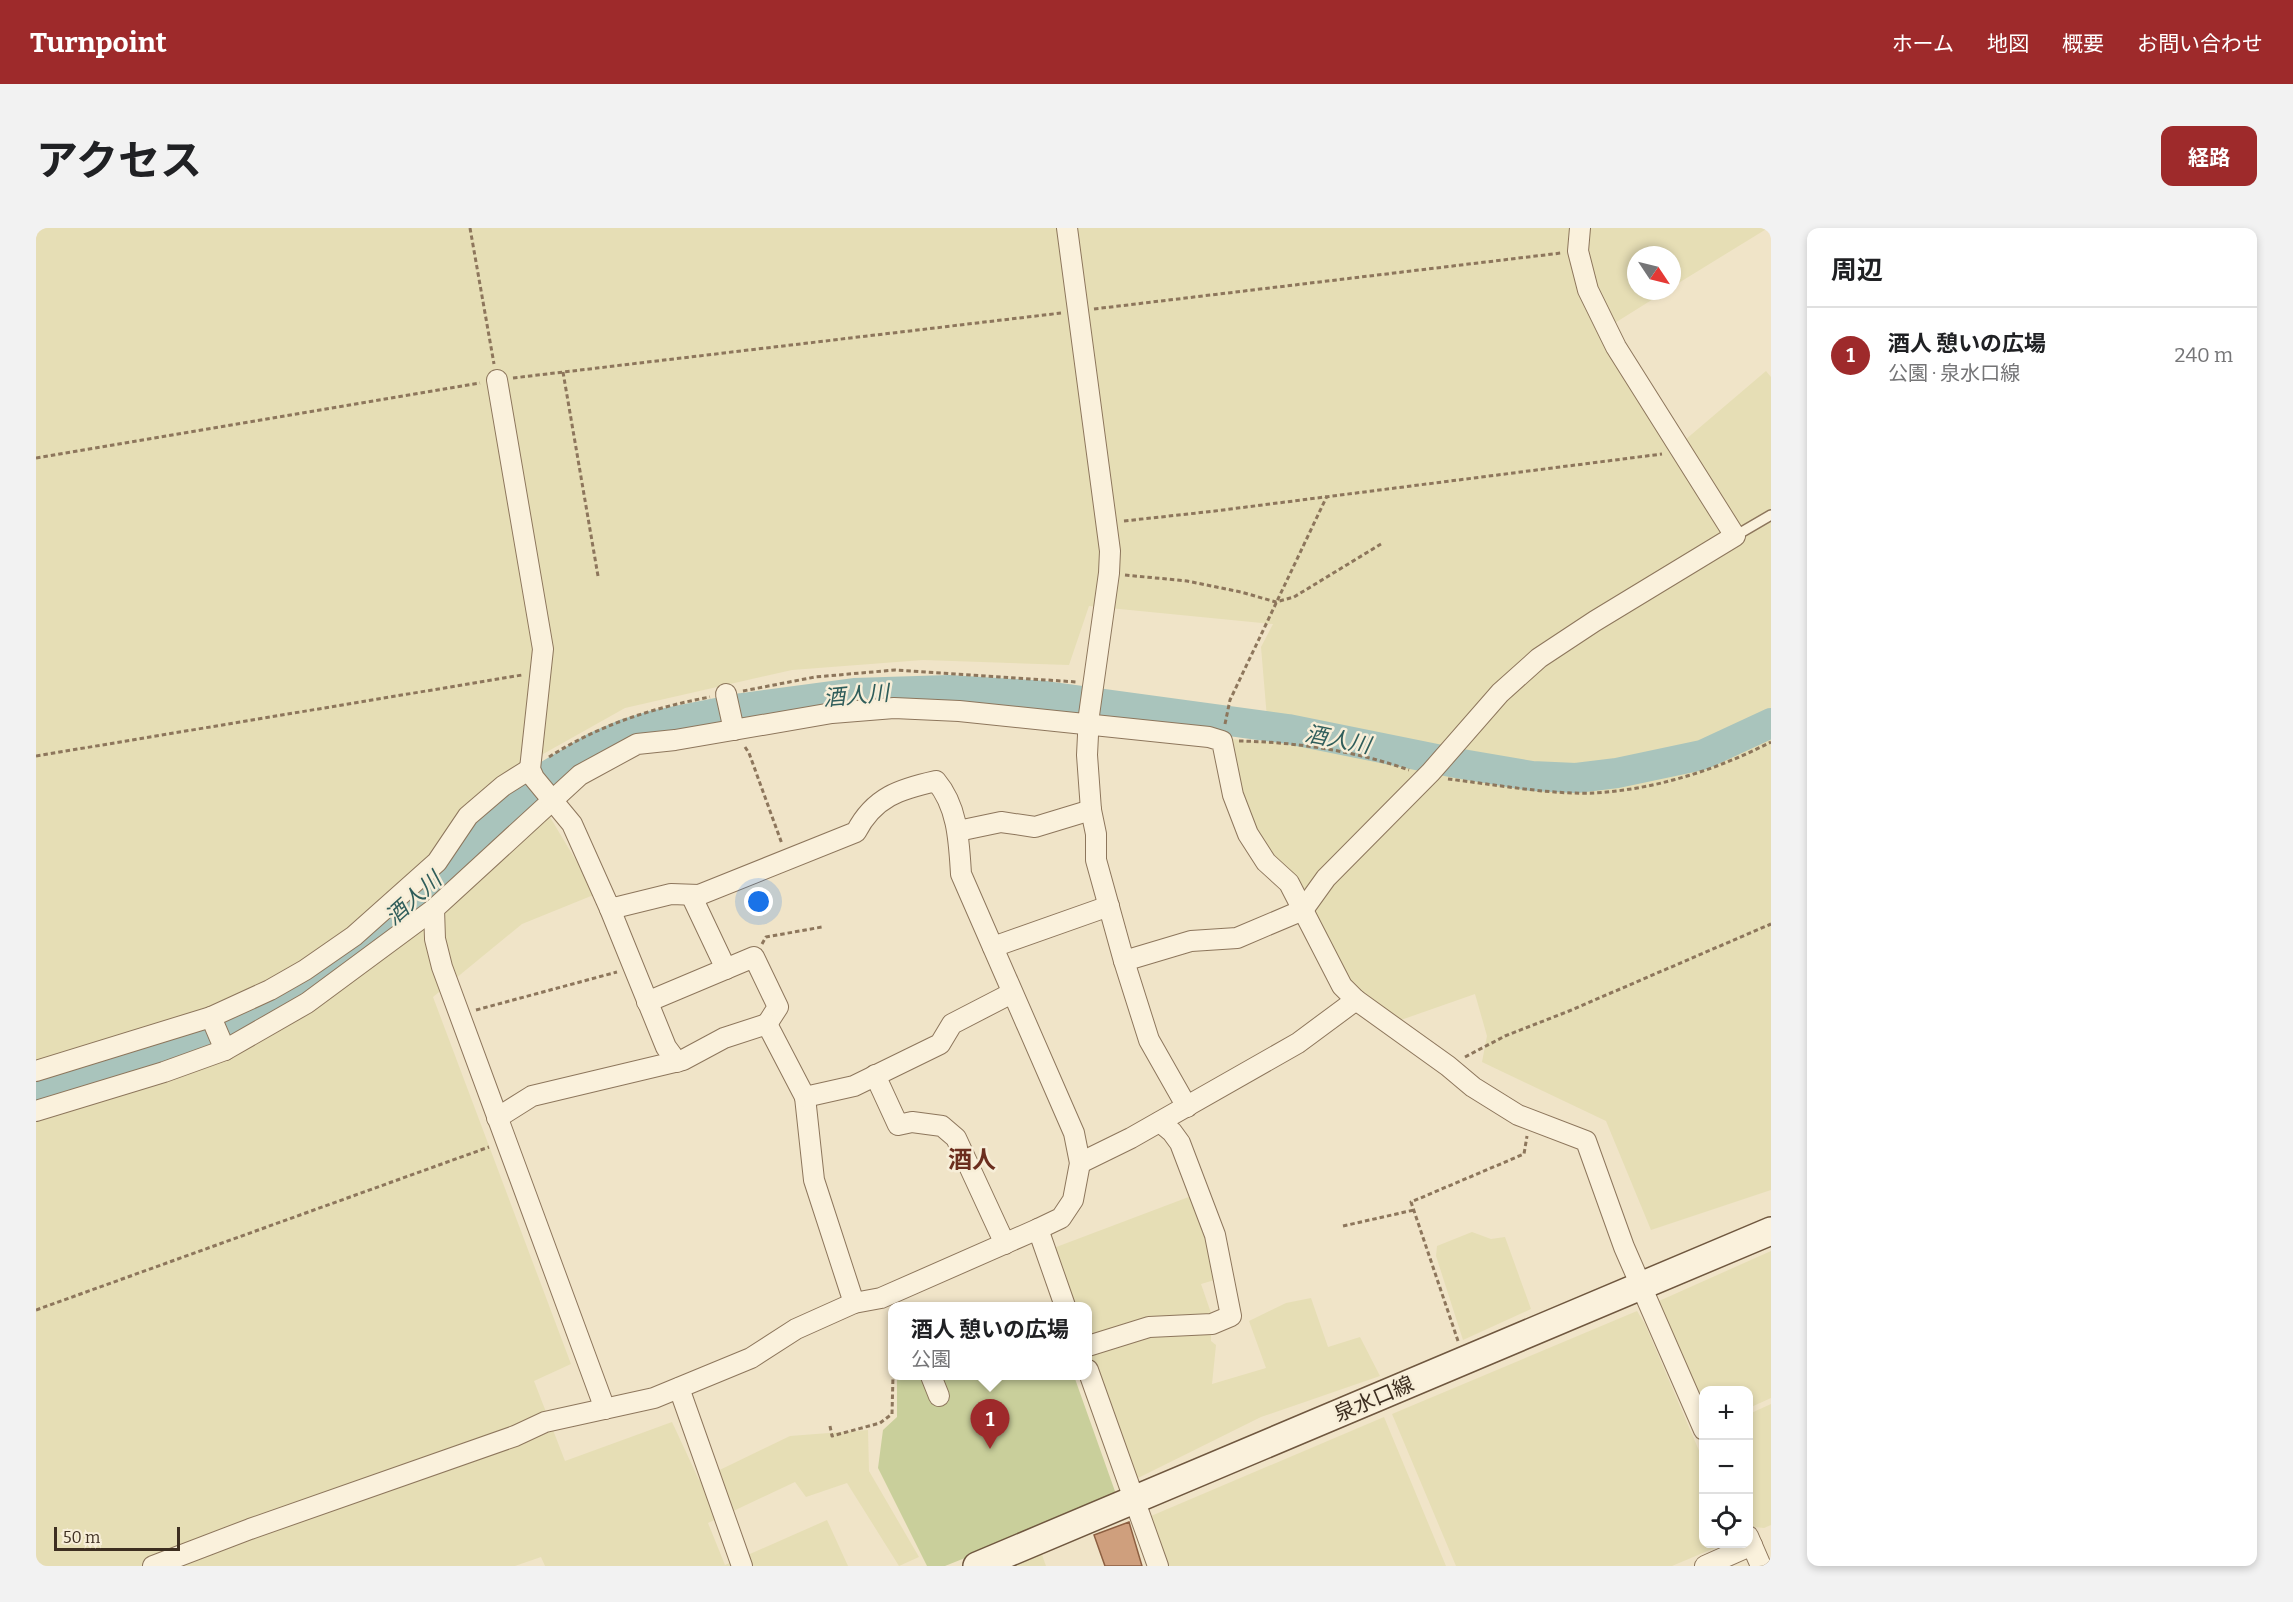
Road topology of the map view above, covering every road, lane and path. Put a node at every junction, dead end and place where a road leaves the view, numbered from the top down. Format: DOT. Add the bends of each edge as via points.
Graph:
graph roads {
  1 [pos="470,228"];
  2 [pos="1067,228"];
  3 [pos="1580,228"];
  4 [pos="1578,251"];
  5 [pos="1079,311"];
  6 [pos="563,372"];
  7 [pos="497,380"];
  8 [pos="1676,443"];
  9 [pos="36,458"];
  10 [pos="1327,496"];
  11 [pos="1771,515"];
  12 [pos="1107,522"];
  13 [pos="1735,536"];
  14 [pos="1380,544"];
  15 [pos="1109,573"];
  16 [pos="597,576"];
  17 [pos="1276,602"];
  18 [pos="542,672"];
  19 [pos="1094,683"];
  20 [pos="726,694"];
  21 [pos="1088,725"];
  22 [pos="734,730"];
  23 [pos="1222,741"];
  24 [pos="1771,741"];
  25 [pos="36,756"];
  26 [pos="530,769"];
  27 [pos="1427,776"];
  28 [pos="554,802"];
  29 [pos="1091,810"];
  30 [pos="958,831"];
  31 [pos="788,860"];
  32 [pos="692,895"];
  33 [pos="1109,906"];
  34 [pos="434,909"];
  35 [pos="610,909"];
  36 [pos="1303,909"];
  37 [pos="1771,924"];
  38 [pos="822,927"];
  39 [pos="993,947"];
  40 [pos="753,957"];
  41 [pos="1124,961"];
  42 [pos="633,968"];
  43 [pos="726,969"];
  44 [pos="1012,993"];
  45 [pos="1356,1000"];
  46 [pos="647,1002"];
  47 [pos="459,1015"];
  48 [pos="211,1017"];
  49 [pos="767,1024"];
  50 [pos="225,1050"];
  51 [pos="677,1062"];
  52 [pos="1448,1066"];
  53 [pos="36,1071"];
  54 [pos="875,1076"];
  55 [pos="805,1097"];
  56 [pos="1186,1107"];
  57 [pos="36,1111"];
  58 [pos="497,1118"];
  59 [pos="1530,1120"];
  60 [pos="1160,1122"];
  61 [pos="506,1140"];
  62 [pos="1080,1163"];
  63 [pos="1414,1210"];
  64 [pos="1343,1226"];
  65 [pos="1038,1229"];
  66 [pos="1771,1232"];
  67 [pos="1005,1244"];
  68 [pos="1642,1285"];
  69 [pos="902,1298"];
  70 [pos="1064,1302"];
  71 [pos="854,1303"];
  72 [pos="36,1310"];
  73 [pos="1092,1345"];
  74 [pos="1465,1360"];
  75 [pos="893,1380"];
  76 [pos="933,1380"];
  77 [pos="1091,1380"];
  78 [pos="679,1388"];
  79 [pos="939,1396"];
  80 [pos="605,1409"];
  81 [pos="1699,1418"];
  82 [pos="830,1426"];
  83 [pos="1133,1500"];
  84 [pos="1753,1547"];
  85 [pos="1736,1548"];
  86 [pos="153,1566"];
  87 [pos="742,1566"];
  88 [pos="977,1566"];
  89 [pos="1158,1566"];
  90 [pos="1705,1566"];
  91 [pos="1761,1566"];
  1 -- 7 [label="path"];
  2 -- 5 [label="street"];
  3 -- 4 [label="street"];
  4 -- 5 [label="path"];
  4 -- 8 [label="street" via="1588,290 1616,347"];
  5 -- 6 [label="path"];
  5 -- 12 [label="street"];
  6 -- 7 [label="path"];
  6 -- 16 [label="path"];
  7 -- 9 [label="path"];
  7 -- 18 [label="street" via="539,620"];
  8 -- 10 [label="path" via="1659,455"];
  8 -- 13 [label="street"];
  10 -- 12 [label="path"];
  10 -- 17 [label="path"];
  11 -- 13 [label="lane"];
  12 -- 15 [label="street"];
  13 -- 27 [label="street" via="1539,658 1500,693"];
  14 -- 17 [label="path" via="1294,597"];
  15 -- 17 [label="path" via="1187,581"];
  15 -- 19 [label="street"];
  17 -- 23 [label="path" via="1230,700"];
  18 -- 25 [label="path"];
  18 -- 26 [label="street"];
  19 -- 20 [label="path" via="896,670 815,677"];
  19 -- 21 [label="street"];
  20 -- 22 [label="street"];
  20 -- 26 [label="path" via="615,722"];
  21 -- 22 [label="street" via="894,708 832,713"];
  21 -- 23 [label="street"];
  21 -- 29 [label="street"];
  22 -- 28 [label="street" via="638,744 580,776"];
  22 -- 31 [label="path" via="749,753"];
  23 -- 27 [label="path" via="1285,742 1389,763"];
  23 -- 36 [label="street" via="1233,795 1248,834 1266,862 1289,884"];
  24 -- 27 [label="path" via="1675,781 1594,793"];
  26 -- 28 [label="street"];
  26 -- 48 [label="street" via="468,816 437,862 354,936 270,990"];
  27 -- 36 [label="street" via="1326,878"];
  28 -- 34 [label="street"];
  28 -- 35 [label="street" via="572,824"];
  29 -- 30 [label="street" via="1035,827 1001,822"];
  29 -- 33 [label="street" via="1096,860"];
  30 -- 31 [label="street" via="946,792 936,781 907,788 880,801 864,815 856,832"];
  30 -- 39 [label="street" via="961,874"];
  31 -- 32 [label="street" via="699,896"];
  32 -- 35 [label="street" via="671,894"];
  32 -- 43 [label="street"];
  33 -- 39 [label="street"];
  33 -- 41 [label="street"];
  34 -- 47 [label="street" via="435,939"];
  34 -- 50 [label="street" via="307,1003"];
  35 -- 42 [label="street"];
  36 -- 41 [label="street" via="1237,938 1191,941"];
  36 -- 45 [label="street" via="1342,986"];
  37 -- 52 [label="path" via="1505,1036"];
  38 -- 40 [label="path" via="766,937"];
  39 -- 44 [label="street"];
  40 -- 43 [label="street"];
  40 -- 49 [label="street" via="778,1007"];
  41 -- 56 [label="street" via="1149,1040"];
  42 -- 46 [label="street"];
  42 -- 47 [label="path"];
  43 -- 46 [label="street"];
  44 -- 54 [label="street" via="952,1024 940,1044"];
  44 -- 62 [label="street" via="1074,1133"];
  45 -- 52 [label="street"];
  45 -- 56 [label="street" via="1298,1043"];
  46 -- 51 [label="street" via="666,1047"];
  47 -- 58 [label="street"];
  48 -- 50 [label="street"];
  48 -- 53 [label="street"];
  49 -- 51 [label="street" via="724,1038"];
  49 -- 55 [label="street"];
  50 -- 57 [label="street"];
  51 -- 58 [label="street" via="532,1096"];
  52 -- 59 [label="street" via="1473,1087"];
  54 -- 55 [label="street" via="854,1086"];
  54 -- 67 [label="street" via="898,1125 912,1122 942,1126 956,1138"];
  55 -- 71 [label="street" via="814,1180"];
  56 -- 60 [label="street"];
  58 -- 61 [label="street"];
  59 -- 63 [label="path" via="1524,1154 1411,1202"];
  59 -- 68 [label="street" via="1586,1141 1624,1247"];
  60 -- 62 [label="street"];
  60 -- 73 [label="street" via="1180,1143 1215,1235 1231,1316 1212,1324 1149,1327"];
  61 -- 72 [label="path"];
  61 -- 80 [label="street"];
  62 -- 65 [label="street" via="1073,1200 1061,1218"];
  63 -- 64 [label="path"];
  63 -- 74 [label="path"];
  65 -- 67 [label="street"];
  65 -- 70 [label="street"];
  66 -- 68 [label="main road, 泉水口線"];
  67 -- 69 [label="street"];
  68 -- 74 [label="main road, 泉水口線"];
  68 -- 81 [label="street"];
  69 -- 71 [label="street"];
  71 -- 78 [label="street" via="796,1329 751,1358"];
  74 -- 83 [label="main road, 泉水口線"];
  75 -- 82 [label="path" via="892,1414 880,1423 832,1436"];
  76 -- 79 [label="street"];
  77 -- 83 [label="street"];
  78 -- 80 [label="street"];
  78 -- 87 [label="street"];
  80 -- 86 [label="street" via="545,1422"];
  83 -- 88 [label="main road, 泉水口線"];
  83 -- 89 [label="street"];
  84 -- 91 [label="street"];
  85 -- 90 [label="street"];
}
